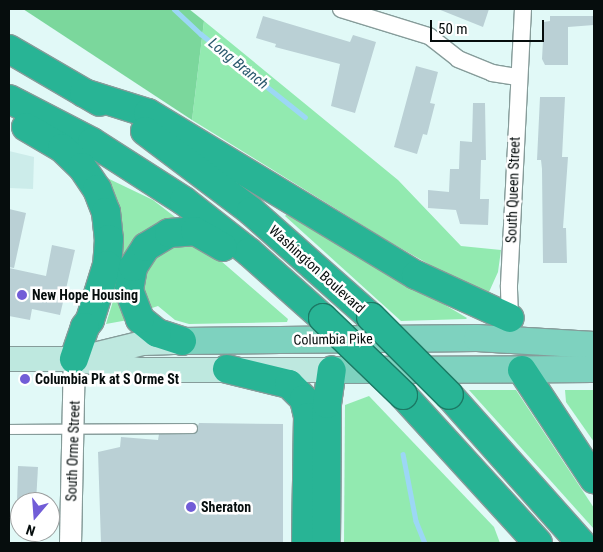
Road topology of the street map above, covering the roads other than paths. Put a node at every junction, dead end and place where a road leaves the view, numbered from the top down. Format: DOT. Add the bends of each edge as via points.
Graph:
graph roads {
  1 [pos="341,9"];
  2 [pos="524,9"];
  3 [pos="9,41"];
  4 [pos="18,54"];
  5 [pos="518,77"];
  6 [pos="84,93"];
  7 [pos="9,101"];
  8 [pos="9,119"];
  9 [pos="323,318"];
  10 [pos="512,329"];
  11 [pos="594,340"];
  12 [pos="182,342"];
  13 [pos="594,345"];
  14 [pos="9,359"];
  15 [pos="74,359"];
  16 [pos="227,369"];
  17 [pos="594,369"];
  18 [pos="332,370"];
  19 [pos="522,370"];
  20 [pos="403,395"];
  21 [pos="192,428"];
  22 [pos="9,429"];
  23 [pos="73,430"];
  24 [pos="594,479"];
  25 [pos="70,543"];
  26 [pos="306,543"];
  27 [pos="326,543"];
  28 [pos="516,543"];
  29 [pos="538,543"];
  30 [pos="581,543"];
  1 -- 5 [label="street" via="429,36 458,59 492,73"];
  2 -- 5 [label="street, South Queen Street"];
  3 -- 4 [label="highway, Washington Boulevard"];
  4 -- 6 [label="highway, Washington Boulevard"];
  5 -- 10 [label="street, South Queen Street"];
  6 -- 10 [label="highway" via="148,114 408,271"];
  6 -- 30 [label="highway, Washington Boulevard, bridge" via="163,143 208,177 371,317 449,394"];
  7 -- 9 [label="highway" via="92,142 184,201 249,252"];
  8 -- 15 [label="highway" via="40,133 72,157 90,178 106,212 109,239 105,272"];
  9 -- 12 [label="highway" via="209,237 195,231 178,231 160,237 146,247 133,267 129,290 132,305 145,325"];
  9 -- 20 [label="highway, bridge"];
  10 -- 11 [label="main road"];
  10 -- 12 [label="main road, Columbia Pike"];
  10 -- 13 [label="main road, Columbia Pike"];
  10 -- 19 [label="main road, South Queen Street"];
  12 -- 15 [label="main road, Columbia Pike" via="143,343"];
  14 -- 15 [label="main road, Columbia Pike"];
  15 -- 16 [label="main road, Columbia Pike" via="139,370"];
  15 -- 23 [label="street, South Orme Street"];
  16 -- 18 [label="main road, Columbia Pike"];
  16 -- 26 [label="highway" via="289,384 304,399 308,417"];
  17 -- 19 [label="main road, Columbia Pike"];
  18 -- 19 [label="main road, Columbia Pike"];
  18 -- 27 [label="highway" via="327,404"];
  19 -- 24 [label="highway"];
  20 -- 28 [label="highway" via="445,456 503,521"];
  20 -- 29 [label="highway"];
  21 -- 23 [label="lane"];
  22 -- 23 [label="lane"];
  23 -- 25 [label="street, South Orme Street"];
}
